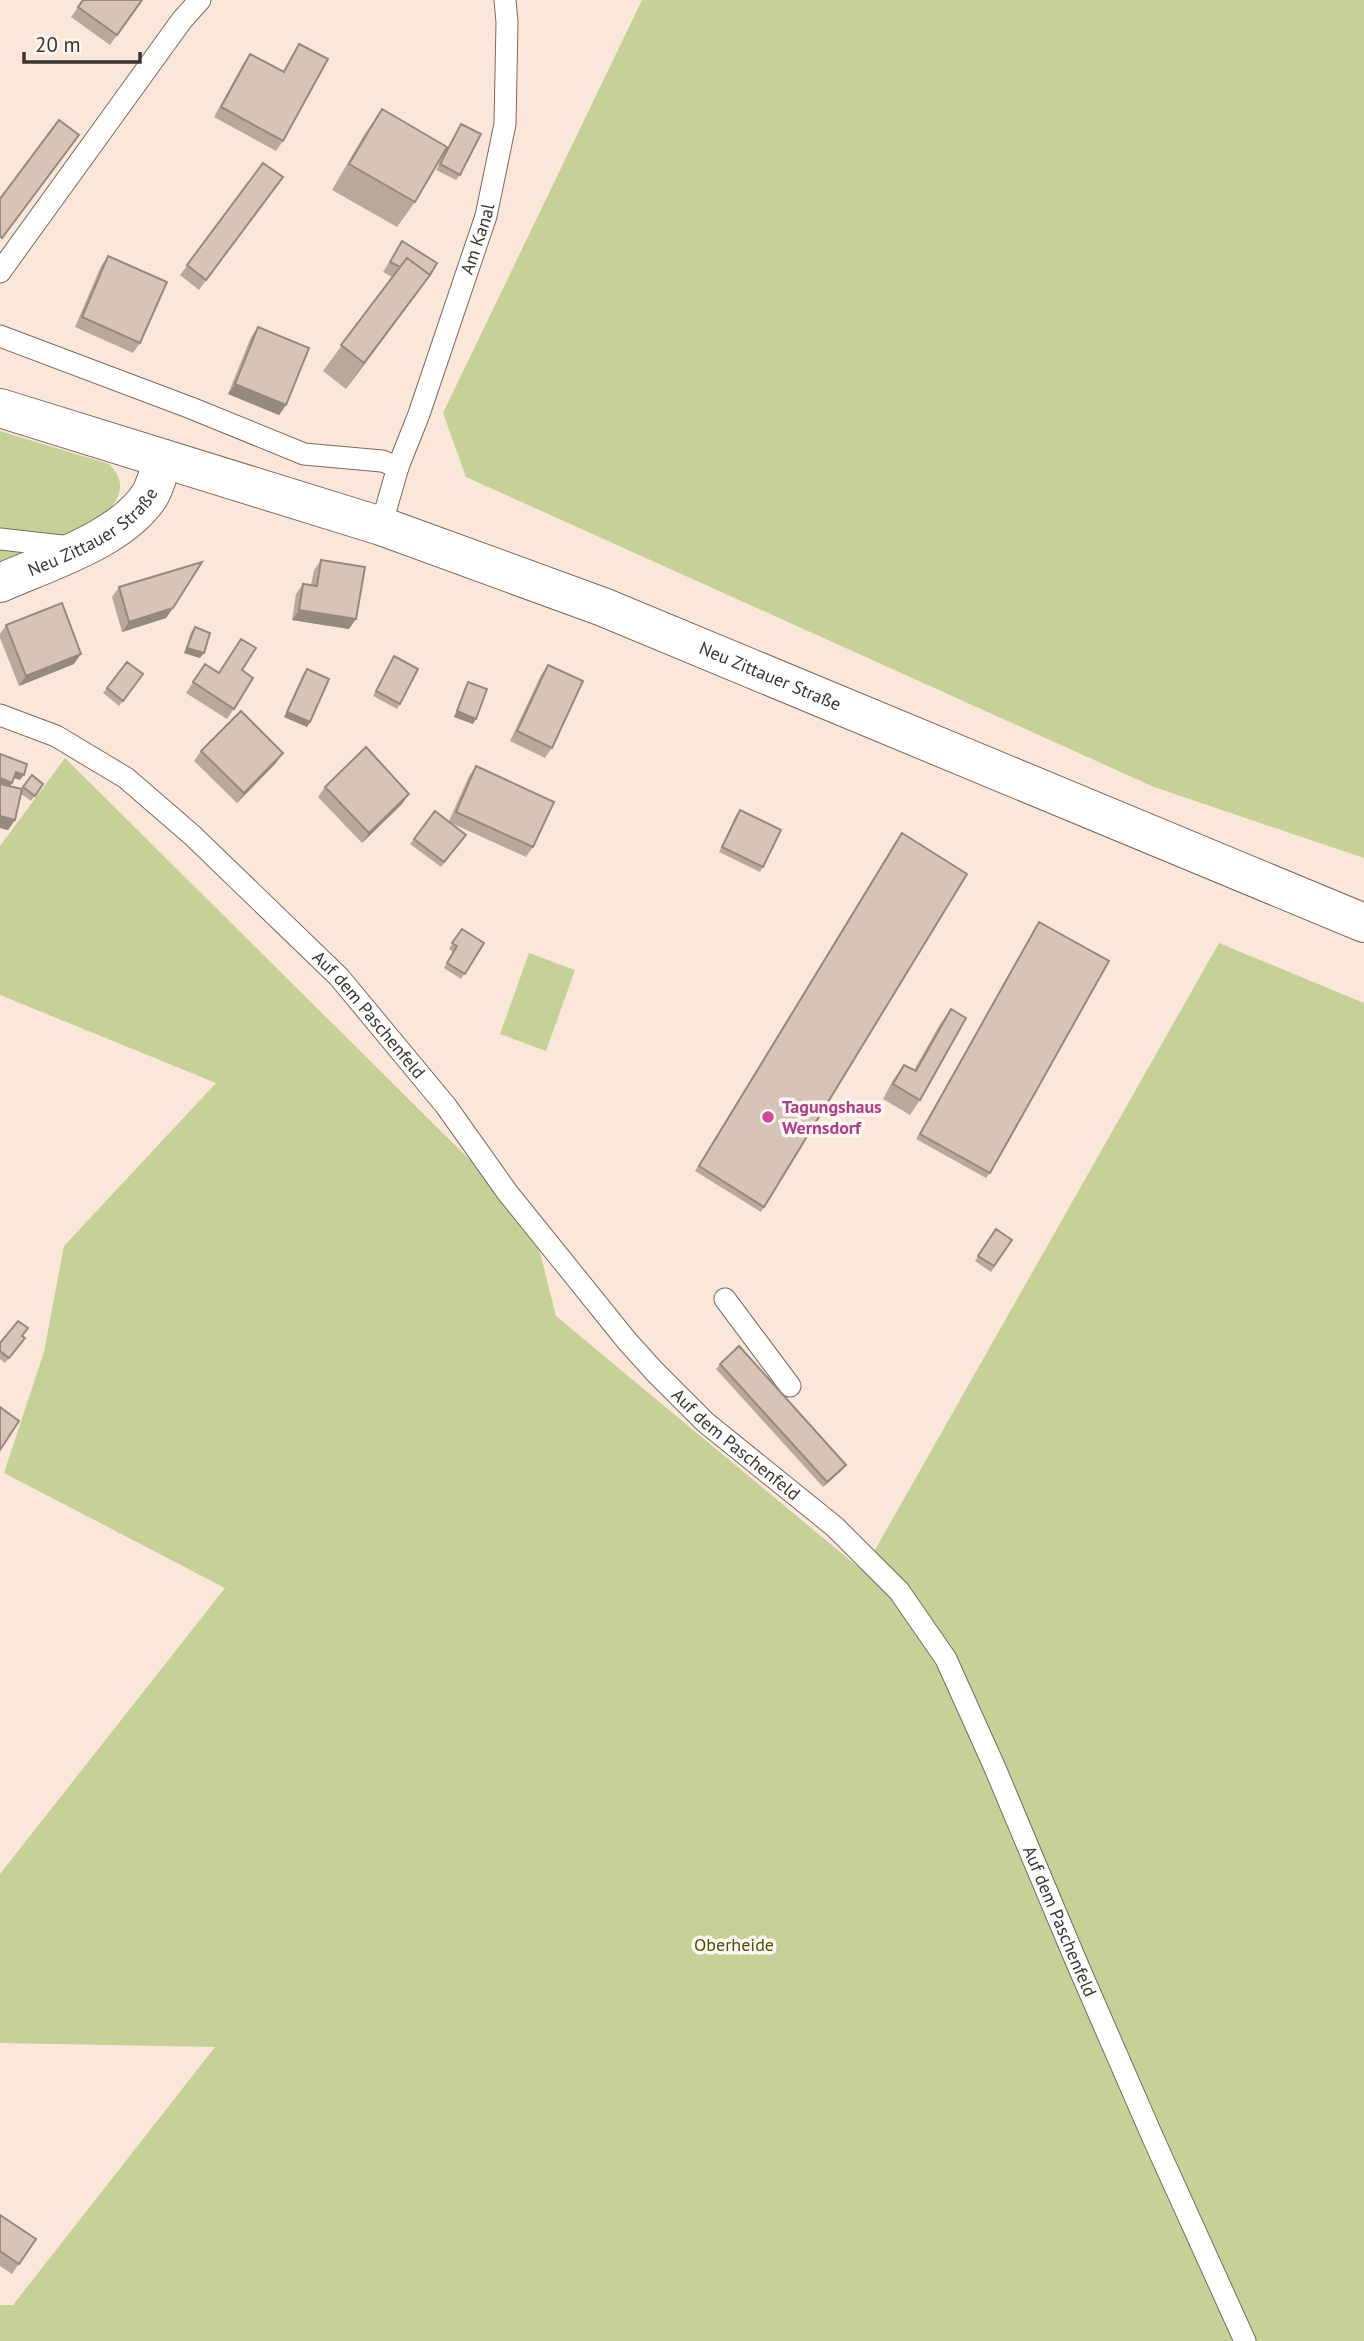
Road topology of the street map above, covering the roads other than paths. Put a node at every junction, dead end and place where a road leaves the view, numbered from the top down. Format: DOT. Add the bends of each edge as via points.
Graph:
graph roads {
  1 [pos="201,0"];
  2 [pos="505,0"];
  3 [pos="0,272"];
  4 [pos="0,336"];
  5 [pos="0,408"];
  6 [pos="164,459"];
  7 [pos="398,467"];
  8 [pos="381,526"];
  9 [pos="0,539"];
  10 [pos="79,548"];
  11 [pos="0,583"];
  12 [pos="0,715"];
  13 [pos="1364,923"];
  14 [pos="725,1299"];
  15 [pos="790,1386"];
  16 [pos="1245,2341"];
  1 -- 3 [label="lane"];
  2 -- 7 [label="lane, Am Kanal" via="505,124 486,216"];
  4 -- 7 [label="lane" via="304,454 382,461"];
  5 -- 6 [label="main road, Neu Zittauer Straße"];
  6 -- 8 [label="main road, Neu Zittauer Straße"];
  6 -- 10 [label="main road, Neu Zittauer Straße" via="151,493 137,511 119,527"];
  7 -- 8 [label="lane, Am Kanal"];
  8 -- 13 [label="main road, Neu Zittauer Straße" via="603,607"];
  9 -- 10 [label="lane"];
  10 -- 11 [label="main road, Neu Zittauer Straße"];
  12 -- 16 [label="lane, Auf dem Paschenfeld" via="55,736 125,778 192,835 339,977 655,1372 705,1422 835,1527 899,1591 946,1659"];
  14 -- 15 [label="lane"];
}
